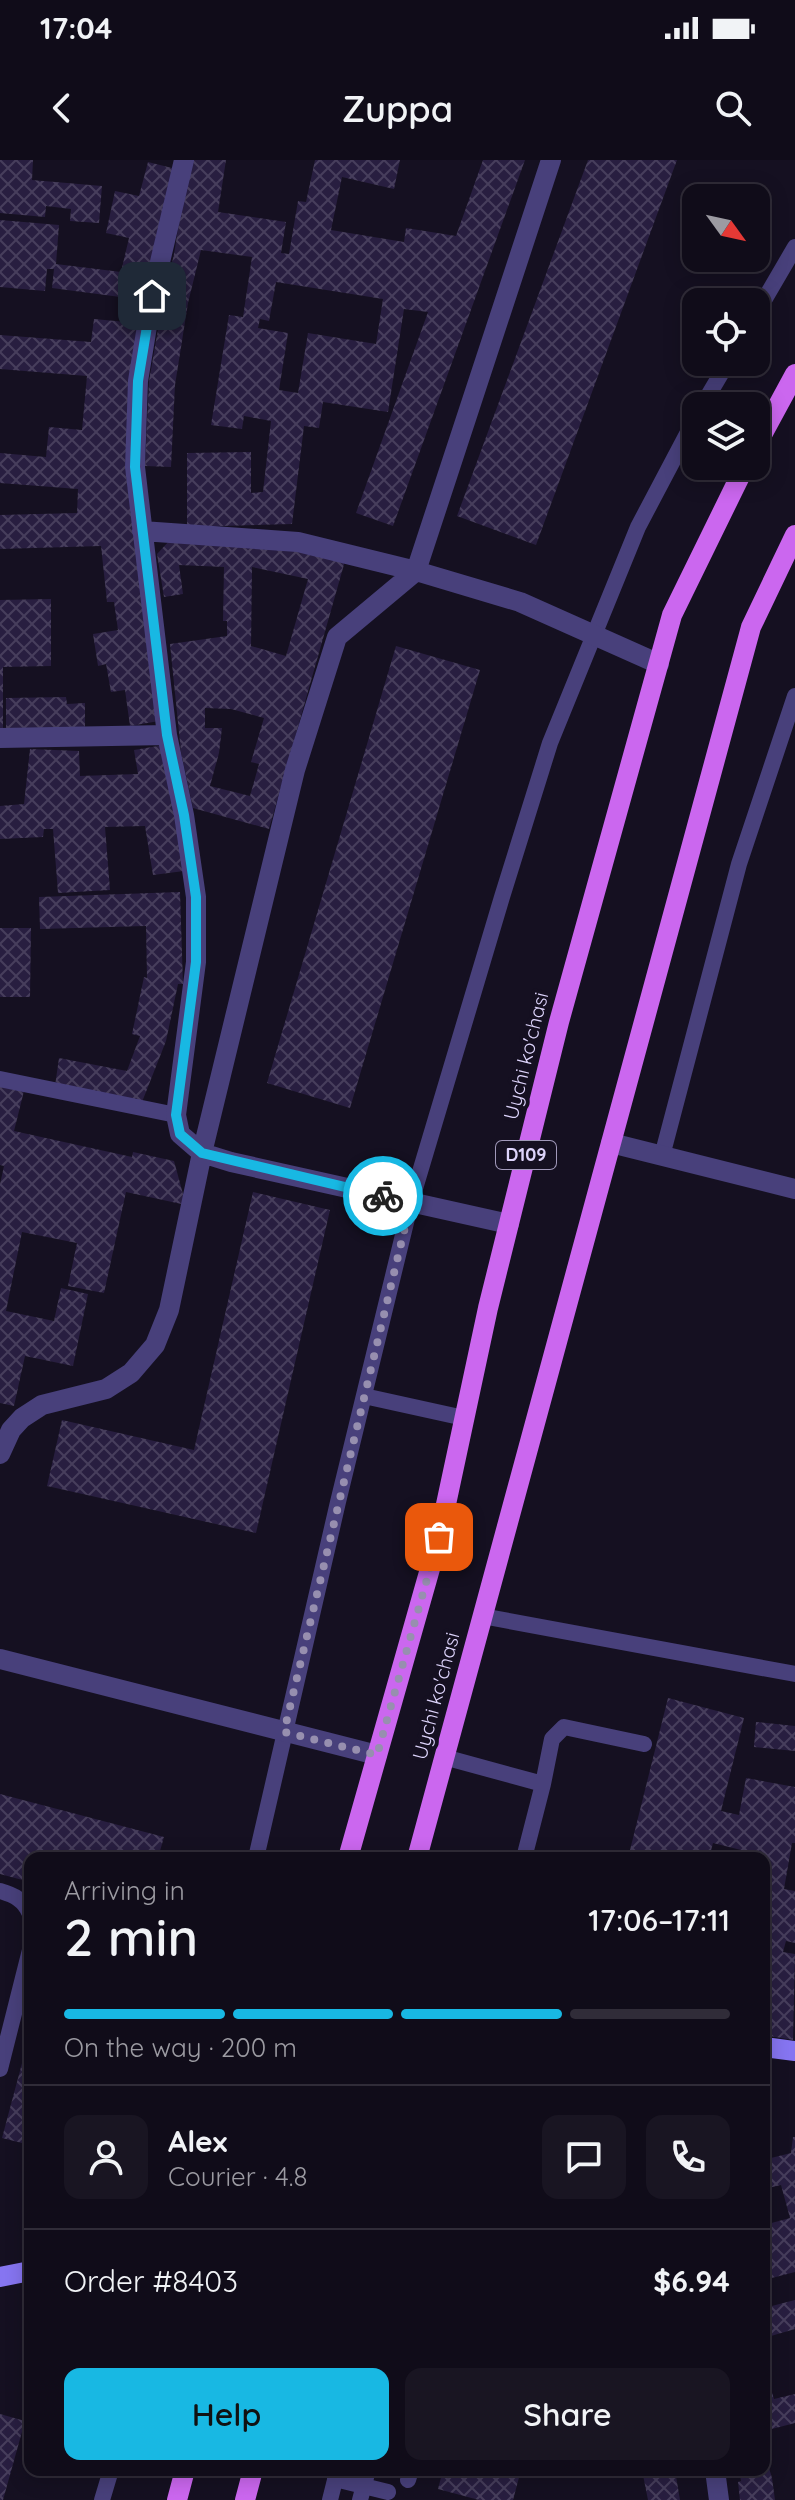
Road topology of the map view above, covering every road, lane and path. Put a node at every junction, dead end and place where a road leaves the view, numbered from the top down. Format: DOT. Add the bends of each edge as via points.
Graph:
graph roads {
  1 [pos="184,160"];
  2 [pos="551,160"];
  3 [pos="795,247"];
  4 [pos="770,290"];
  5 [pos="795,374"];
  6 [pos="770,420"];
  7 [pos="682,444"];
  8 [pos="738,480"];
  9 [pos="142,531"];
  10 [pos="795,535"];
  11 [pos="416,571"];
  12 [pos="594,635"];
  13 [pos="659,664"];
  14 [pos="795,696"];
  15 [pos="167,735"];
  16 [pos="0,738"];
  17 [pos="0,1079"];
  18 [pos="176,1115"];
  19 [pos="611,1143"];
  20 [pos="202,1153"];
  21 [pos="662,1156"];
  22 [pos="795,1189"];
  23 [pos="411,1202"];
  24 [pos="509,1224"];
  25 [pos="364,1396"];
  26 [pos="464,1418"];
  27 [pos="0,1454"];
  28 [pos="482,1616"];
  29 [pos="0,1659"];
  30 [pos="795,1674"];
  31 [pos="284,1732"];
  32 [pos="644,1744"];
  33 [pos="377,1755"];
  34 [pos="444,1757"];
  35 [pos="543,1784"];
  36 [pos="257,1852"];
  37 [pos="350,1852"];
  38 [pos="419,1852"];
  39 [pos="526,1852"];
  40 [pos="0,1891"];
  41 [pos="24,1903"];
  42 [pos="24,1974"];
  43 [pos="770,2048"];
  44 [pos="795,2051"];
  45 [pos="0,2069"];
  46 [pos="24,2272"];
  47 [pos="0,2277"];
  48 [pos="109,2476"];
  49 [pos="183,2476"];
  50 [pos="251,2476"];
  51 [pos="336,2476"];
  52 [pos="339,2476"];
  53 [pos="716,2476"];
  54 [pos="364,2485"];
  55 [pos="388,2492"];
  56 [pos="102,2500"];
  57 [pos="177,2500"];
  58 [pos="245,2500"];
  59 [pos="330,2500"];
  60 [pos="719,2500"];
  1 -- 9 [label="street" via="138,381 135,467"];
  2 -- 11 [label="street"];
  3 -- 4 [label="lane"];
  5 -- 6 [label="main road"];
  7 -- 12 [label="lane" via="638,527"];
  8 -- 13 [label="main road, Uychi ko'chasi / D109" via="672,615"];
  9 -- 11 [label="street" via="298,542"];
  9 -- 15 [label="street"];
  10 -- 19 [label="main road, Uychi ko'chasi" via="751,627"];
  11 -- 12 [label="street" via="520,602"];
  11 -- 20 [label="street" via="337,637 295,770"];
  12 -- 13 [label="street"];
  12 -- 23 [label="lane" via="550,743"];
  13 -- 24 [label="main road, Uychi ko'chasi / D109"];
  14 -- 21 [label="lane" via="739,864"];
  15 -- 16 [label="street"];
  15 -- 18 [label="street" via="196,897 196,962"];
  17 -- 18 [label="lane"];
  18 -- 20 [label="street" via="180,1134"];
  19 -- 21 [label="street"];
  19 -- 28 [label="main road, Uychi ko'chasi"];
  20 -- 23 [label="street"];
  20 -- 27 [label="street" via="169,1310 155,1345 131,1373 106,1389 42,1405 22,1418"];
  21 -- 22 [label="street"];
  23 -- 24 [label="street"];
  23 -- 25 [label="lane"];
  24 -- 26 [label="main road, Uychi ko'chasi / D109"];
  25 -- 26 [label="lane"];
  25 -- 31 [label="lane"];
  26 -- 33 [label="main road, Uychi ko'chasi / D109" via="439,1537"];
  28 -- 30 [label="lane"];
  28 -- 34 [label="main road, Uychi ko'chasi"];
  29 -- 31 [label="street"];
  31 -- 33 [label="street"];
  31 -- 36 [label="lane"];
  32 -- 35 [label="lane" via="564,1727 552,1739"];
  33 -- 37 [label="main road, Uychi ko'chasi / D109"];
  34 -- 35 [label="lane"];
  34 -- 38 [label="main road, Uychi ko'chasi"];
  35 -- 39 [label="lane"];
  40 -- 41 [label="lane"];
  42 -- 45 [label="lane"];
  43 -- 44 [label="street"];
  46 -- 47 [label="street"];
  48 -- 56 [label="lane"];
  49 -- 57 [label="main road"];
  50 -- 58 [label="main road"];
  51 -- 59 [label="lane"];
  52 -- 54 [label="lane"];
  53 -- 60 [label="street"];
  54 -- 55 [label="lane"];
}
